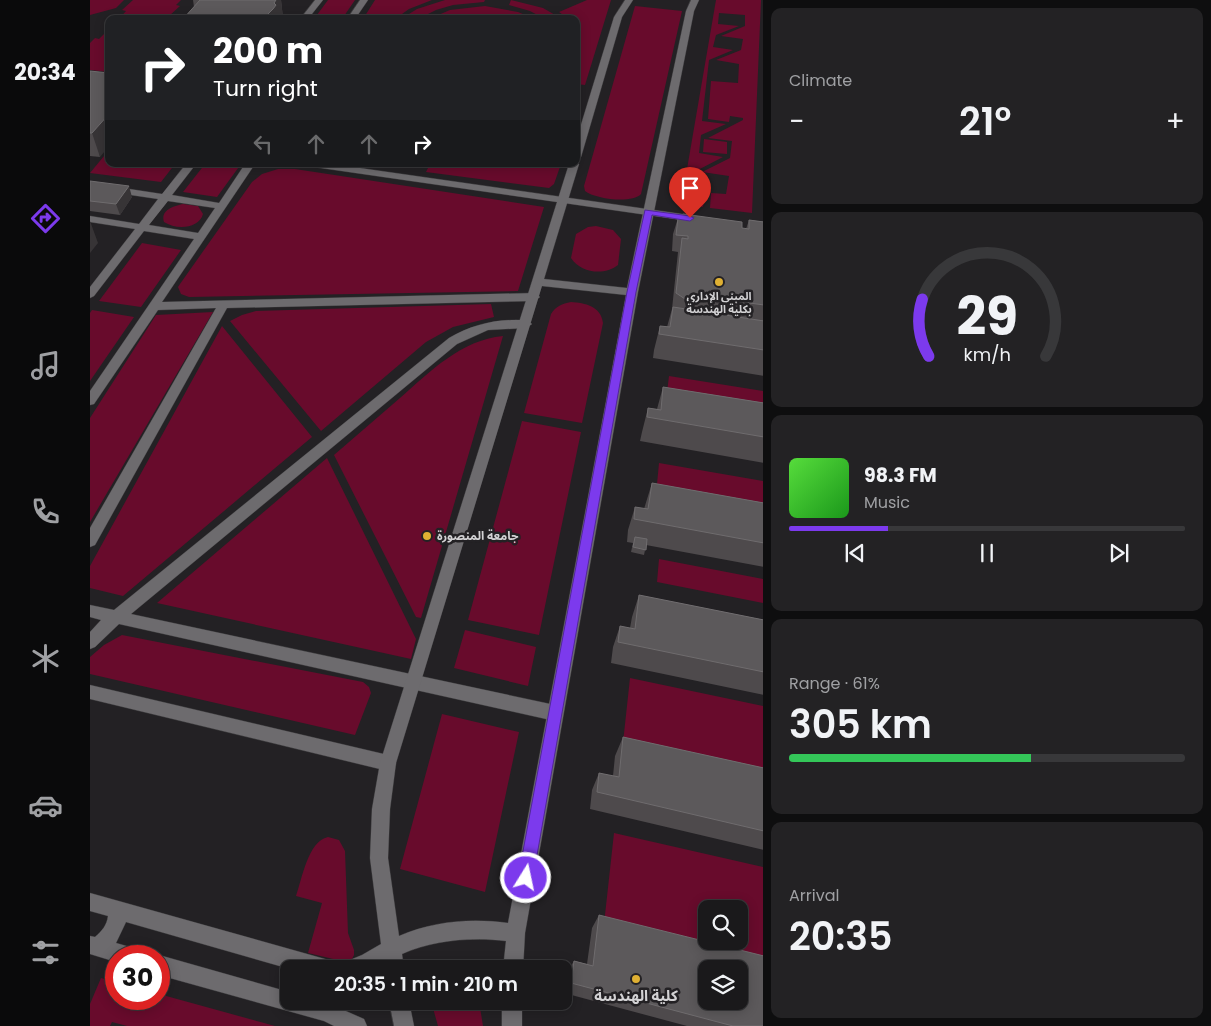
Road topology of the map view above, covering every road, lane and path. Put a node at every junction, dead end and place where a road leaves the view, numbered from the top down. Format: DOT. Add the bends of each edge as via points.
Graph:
graph roads {
  1 [pos="319,0"];
  2 [pos="364,0"];
  3 [pos="629,0"];
  4 [pos="695,0"];
  5 [pos="307,15"];
  6 [pos="354,15"];
  7 [pos="580,144"];
  8 [pos="188,167"];
  9 [pos="248,167"];
  10 [pos="335,167"];
  11 [pos="573,167"];
  12 [pos="90,186"];
  13 [pos="164,197"];
  14 [pos="563,200"];
  15 [pos="221,206"];
  16 [pos="648,212"];
  17 [pos="90,219"];
  18 [pos="708,221"];
  19 [pos="141,227"];
  20 [pos="201,237"];
  21 [pos="538,282"];
  22 [pos="632,292"];
  23 [pos="90,294"];
  24 [pos="534,297"];
  25 [pos="224,304"];
  26 [pos="154,306"];
  27 [pos="526,324"];
  28 [pos="90,401"];
  29 [pos="90,541"];
  30 [pos="90,611"];
  31 [pos="117,618"];
  32 [pos="90,642"];
  33 [pos="414,683"];
  34 [pos="90,692"];
  35 [pos="555,712"];
  36 [pos="388,763"];
  37 [pos="90,902"];
  38 [pos="118,910"];
  39 [pos="516,933"];
  40 [pos="94,946"];
  41 [pos="390,950"];
  42 [pos="293,960"];
  43 [pos="375,960"];
  44 [pos="392,960"];
  45 [pos="514,960"];
  46 [pos="170,968"];
  47 [pos="401,1010"];
  48 [pos="512,1010"];
  49 [pos="357,1026"];
  50 [pos="404,1026"];
  51 [pos="512,1026"];
  1 -- 5 [label="street"];
  2 -- 6 [label="street"];
  3 -- 7 [label="street" via="618,17"];
  4 -- 16 [label="street" via="690,11"];
  8 -- 13 [label="lane"];
  9 -- 15 [label="street"];
  10 -- 14 [label="street"];
  11 -- 14 [label="street"];
  12 -- 13 [label="street"];
  13 -- 15 [label="street"];
  13 -- 19 [label="lane"];
  14 -- 16 [label="street"];
  14 -- 21 [label="street"];
  15 -- 20 [label="street"];
  16 -- 18 [label="street"];
  16 -- 22 [label="street"];
  17 -- 19 [label="street"];
  19 -- 20 [label="street"];
  19 -- 23 [label="lane"];
  20 -- 26 [label="street"];
  21 -- 22 [label="street"];
  21 -- 24 [label="street"];
  22 -- 35 [label="street"];
  24 -- 25 [label="street"];
  24 -- 27 [label="street"];
  25 -- 26 [label="street"];
  25 -- 29 [label="street"];
  26 -- 28 [label="street"];
  27 -- 31 [label="street" via="484,326 453,341"];
  27 -- 33 [label="street"];
  30 -- 31 [label="street"];
  31 -- 32 [label="street"];
  31 -- 33 [label="street"];
  33 -- 35 [label="street"];
  33 -- 36 [label="street"];
  34 -- 36 [label="street"];
  35 -- 39 [label="street"];
  36 -- 41 [label="street" via="381,809 379,858"];
  37 -- 38 [label="street"];
  38 -- 40 [label="street" via="114,931"];
  38 -- 42 [label="street"];
  39 -- 41 [label="street" via="491,929 439,932"];
  39 -- 45 [label="street"];
  41 -- 43 [label="street"];
  41 -- 44 [label="street"];
  46 -- 49 [label="street" via="326,1012"];
  47 -- 50 [label="street"];
  48 -- 51 [label="street"];
}
